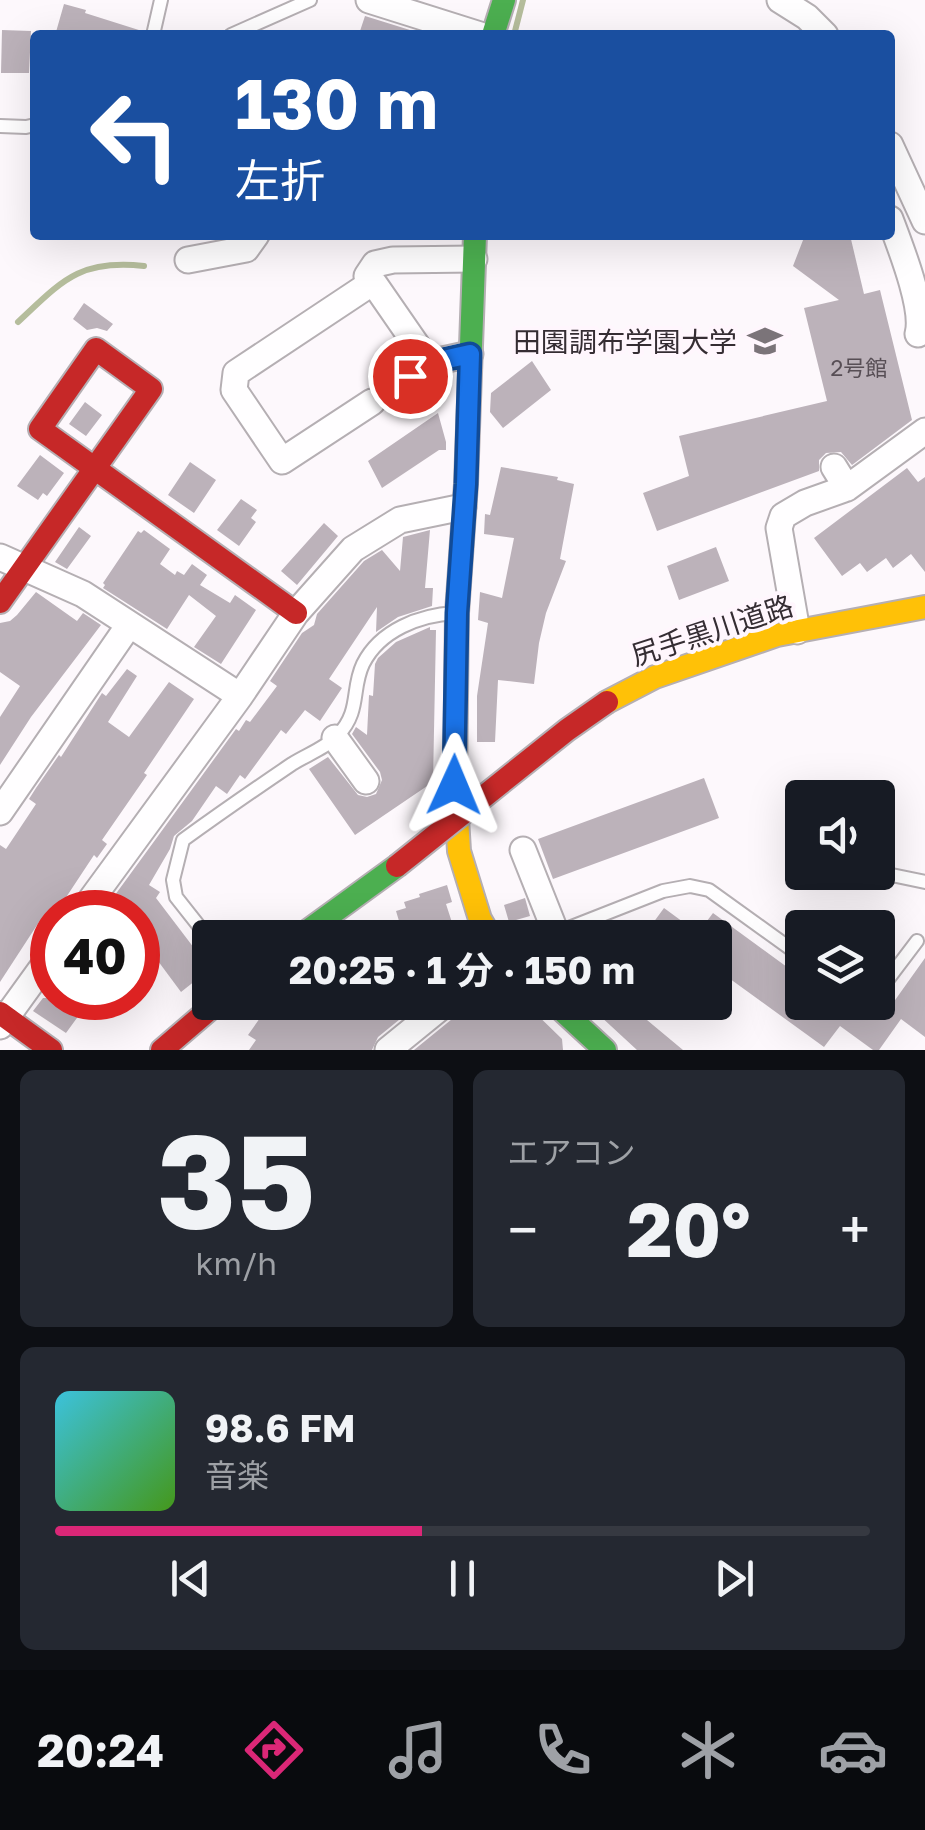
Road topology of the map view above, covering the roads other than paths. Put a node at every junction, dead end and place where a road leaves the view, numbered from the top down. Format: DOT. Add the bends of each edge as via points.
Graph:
graph roads {
  1 [pos="161,0"];
  2 [pos="310,0"];
  3 [pos="368,0"];
  4 [pos="504,0"];
  5 [pos="780,0"];
  6 [pos="154,30"];
  7 [pos="243,30"];
  8 [pos="464,30"];
  9 [pos="494,30"];
  10 [pos="820,30"];
  11 [pos="0,126"];
  12 [pos="30,127"];
  13 [pos="895,156"];
  14 [pos="925,221"];
  15 [pos="895,232"];
  16 [pos="252,240"];
  17 [pos="475,247"];
  18 [pos="188,260"];
  19 [pos="368,285"];
  20 [pos="896,285"];
  21 [pos="921,342"];
  22 [pos="470,354"];
  23 [pos="430,363"];
  24 [pos="925,431"];
  25 [pos="96,468"];
  26 [pos="463,507"];
  27 [pos="0,557"];
  28 [pos="24,568"];
  29 [pos="0,602"];
  30 [pos="925,607"];
  31 [pos="296,612"];
  32 [pos="457,613"];
  33 [pos="129,625"];
  34 [pos="797,631"];
  35 [pos="240,696"];
  36 [pos="335,738"];
  37 [pos="366,781"];
  38 [pos="0,812"];
  39 [pos="523,850"];
  40 [pos="895,876"];
  41 [pos="925,882"];
  42 [pos="98,890"];
  43 [pos="195,920"];
  44 [pos="322,920"];
  45 [pos="481,920"];
  46 [pos="545,920"];
  47 [pos="589,920"];
  48 [pos="918,941"];
  49 [pos="785,945"];
  50 [pos="895,970"];
  51 [pos="30,983"];
  52 [pos="2,1019"];
  53 [pos="197,1020"];
  54 [pos="425,1020"];
  55 [pos="572,1020"];
  56 [pos="50,1050"];
  57 [pos="162,1050"];
  58 [pos="388,1050"];
  59 [pos="605,1050"];
  1 -- 6 [label="lane"];
  2 -- 7 [label="lane"];
  3 -- 8 [label="street"];
  4 -- 9 [label="street"];
  5 -- 10 [label="street"];
  11 -- 12 [label="lane"];
  13 -- 14 [label="street"];
  15 -- 21 [label="street"];
  16 -- 18 [label="street" via="246,249"];
  17 -- 19 [label="street" via="374,264"];
  17 -- 22 [label="street"];
  19 -- 23 [label="street"];
  19 -- 23 [label="street" via="281,334 236,372 234,390 282,461"];
  20 -- 21 [label="street"];
  22 -- 23 [label="street"];
  22 -- 26 [label="street"];
  24 -- 34 [label="street" via="783,516 779,528"];
  25 -- 25 [label="street" via="40,429 96,349 151,389"];
  25 -- 28 [label="street"];
  25 -- 31 [label="street"];
  26 -- 31 [label="street" via="400,520 353,549"];
  26 -- 32 [label="street"];
  27 -- 28 [label="street"];
  28 -- 29 [label="street"];
  28 -- 33 [label="street" via="83,594"];
  30 -- 34 [label="street, 尻手黒川道路"];
  31 -- 35 [label="street"];
  32 -- 36 [label="lane" via="409,622 383,639 363,664 351,718"];
  32 -- 45 [label="street" via="459,851"];
  33 -- 35 [label="street"];
  33 -- 38 [label="street"];
  34 -- 44 [label="street, 尻手黒川道路, bridge" via="629,688"];
  35 -- 42 [label="street"];
  36 -- 37 [label="street"];
  36 -- 43 [label="lane" via="183,840 173,880"];
  39 -- 46 [label="street"];
  40 -- 41 [label="lane"];
  47 -- 49 [label="lane" via="690,886 709,890"];
  48 -- 50 [label="lane"];
  51 -- 52 [label="street"];
  52 -- 56 [label="street"];
  53 -- 57 [label="street"];
  54 -- 58 [label="street"];
  55 -- 59 [label="street"];
}
